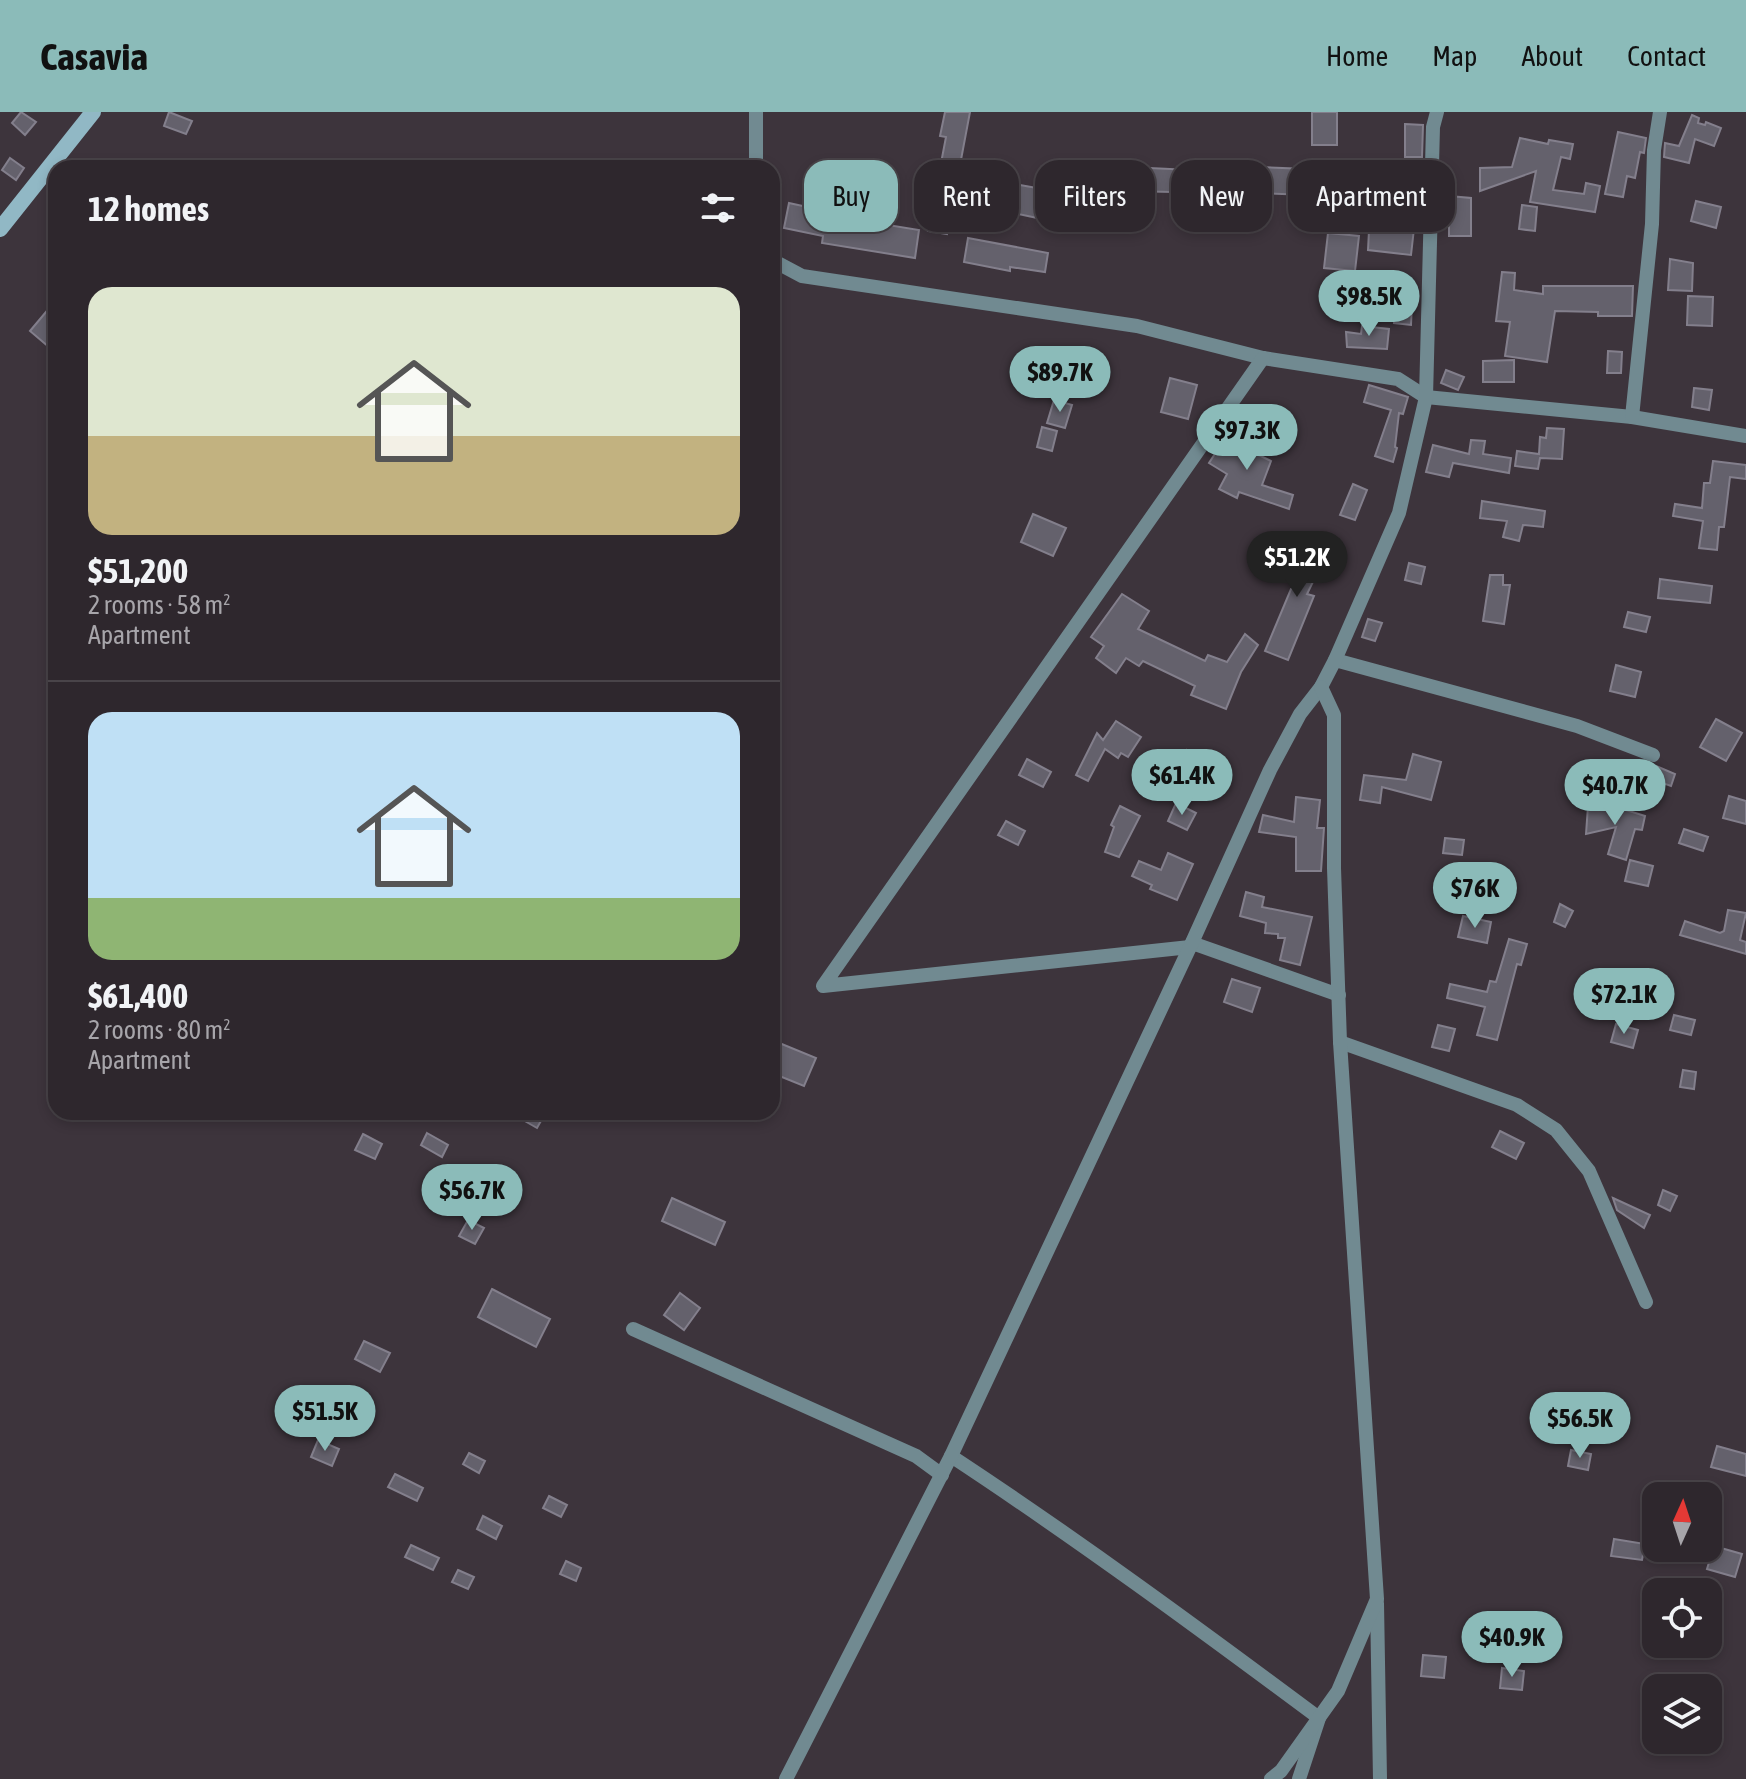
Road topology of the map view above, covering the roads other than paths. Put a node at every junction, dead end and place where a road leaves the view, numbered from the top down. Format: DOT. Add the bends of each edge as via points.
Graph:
graph roads {
  1 [pos="93,112"];
  2 [pos="756,112"];
  3 [pos="1437,112"];
  4 [pos="1660,112"];
  5 [pos="55,160"];
  6 [pos="756,160"];
  7 [pos="48,169"];
  8 [pos="0,229"];
  9 [pos="780,264"];
  10 [pos="1263,358"];
  11 [pos="1426,397"];
  12 [pos="1632,417"];
  13 [pos="1746,436"];
  14 [pos="1335,660"];
  15 [pos="1321,687"];
  16 [pos="1653,755"];
  17 [pos="1191,945"];
  18 [pos="1339,995"];
  19 [pos="1340,1042"];
  20 [pos="1646,1302"];
  21 [pos="633,1329"];
  22 [pos="951,1456"];
  23 [pos="942,1475"];
  24 [pos="1377,1599"];
  25 [pos="1319,1718"];
  26 [pos="786,1779"];
  27 [pos="1271,1779"];
  28 [pos="1299,1779"];
  29 [pos="1380,1779"];
  1 -- 5 [label="street"];
  2 -- 6 [label="street"];
  3 -- 11 [label="street"];
  4 -- 12 [label="street"];
  7 -- 8 [label="street"];
  9 -- 10 [label="street" via="802,276 1137,326"];
  10 -- 11 [label="street" via="1398,379"];
  10 -- 17 [label="street" via="823,986"];
  11 -- 12 [label="street"];
  11 -- 14 [label="street" via="1399,513"];
  12 -- 13 [label="street"];
  14 -- 15 [label="street"];
  14 -- 16 [label="street" via="1577,726"];
  15 -- 17 [label="street" via="1270,770"];
  15 -- 18 [label="street" via="1334,715"];
  17 -- 18 [label="street"];
  17 -- 22 [label="street"];
  18 -- 19 [label="street"];
  19 -- 20 [label="street" via="1517,1105 1556,1130 1589,1171"];
  19 -- 24 [label="street"];
  21 -- 23 [label="street" via="916,1456"];
  22 -- 23 [label="street"];
  22 -- 25 [label="street" via="1104,1560"];
  23 -- 26 [label="street"];
  24 -- 25 [label="street" via="1338,1691"];
  24 -- 29 [label="street"];
  25 -- 27 [label="street"];
  25 -- 28 [label="street"];
}
